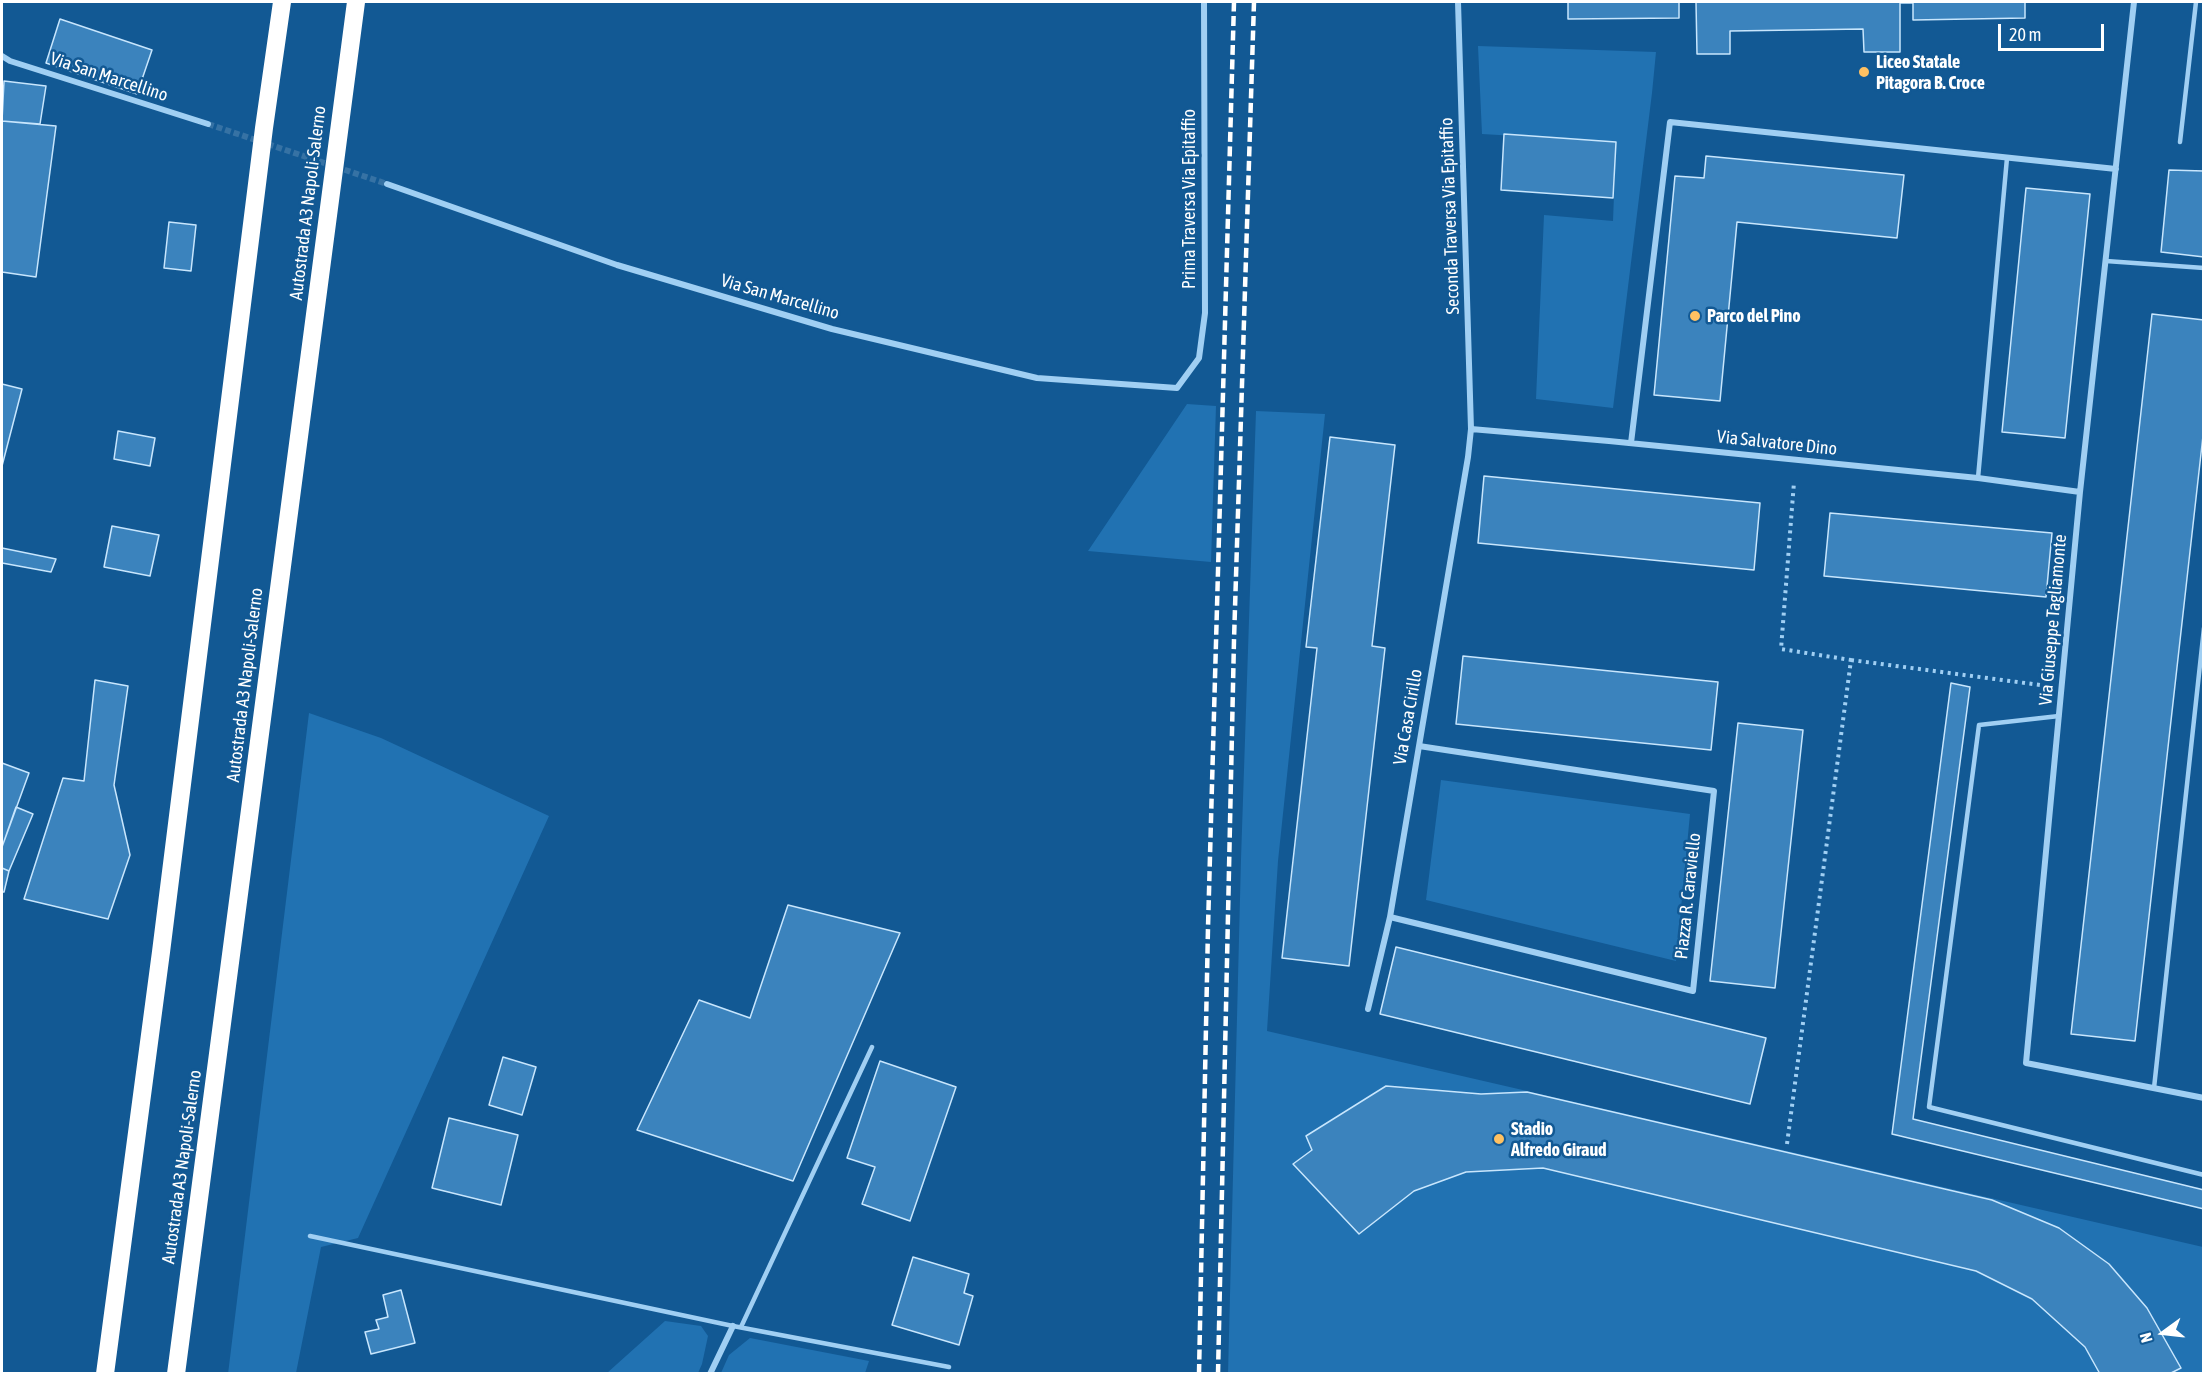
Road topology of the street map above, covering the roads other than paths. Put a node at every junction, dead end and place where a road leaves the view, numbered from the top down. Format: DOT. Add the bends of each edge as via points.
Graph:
graph roads {
  1 [pos="282,2"];
  2 [pos="356,2"];
  3 [pos="1204,2"];
  4 [pos="1458,2"];
  5 [pos="2134,2"];
  6 [pos="2196,2"];
  7 [pos="2,56"];
  8 [pos="208,124"];
  9 [pos="2180,142"];
  10 [pos="2007,158"];
  11 [pos="2116,169"];
  12 [pos="387,184"];
  13 [pos="2106,261"];
  14 [pos="2204,268"];
  15 [pos="1177,388"];
  16 [pos="1471,429"];
  17 [pos="1631,443"];
  18 [pos="1978,478"];
  19 [pos="2080,492"];
  20 [pos="2204,628"];
  21 [pos="2059,716"];
  22 [pos="1419,746"];
  23 [pos="1390,917"];
  24 [pos="1368,1009"];
  25 [pos="872,1047"];
  26 [pos="2154,1088"];
  27 [pos="2204,1098"];
  28 [pos="2204,1175"];
  29 [pos="310,1236"];
  30 [pos="733,1326"];
  31 [pos="741,1327"];
  32 [pos="949,1367"];
  33 [pos="105,1374"];
  34 [pos="176,1374"];
  35 [pos="710,1374"];
  1 -- 33 [label="highway"];
  2 -- 34 [label="highway, Autostrada A3 Napoli-Salerno"];
  3 -- 15 [label="street, Prima Traversa Via Epitaffio" via="1205,313 1199,358"];
  4 -- 16 [label="street, Seconda Traversa Via Epitaffio"];
  5 -- 11 [label="street, Via Giuseppe Tagliamonte"];
  6 -- 9 [label="lane"];
  7 -- 8 [label="street, Via San Marcellino"];
  10 -- 11 [label="street"];
  10 -- 17 [label="street" via="1670,122"];
  10 -- 18 [label="lane"];
  11 -- 13 [label="street, Via Giuseppe Tagliamonte"];
  12 -- 15 [label="street, Via San Marcellino" via="617,264 832,329 1037,378"];
  13 -- 14 [label="lane"];
  13 -- 19 [label="street, Via Giuseppe Tagliamonte"];
  16 -- 17 [label="street, Via Salvatore Dino"];
  16 -- 22 [label="street, Via Casa Cirillo"];
  17 -- 18 [label="street, Via Salvatore Dino"];
  18 -- 19 [label="street, Via Salvatore Dino"];
  19 -- 21 [label="street, Via Giuseppe Tagliamonte"];
  20 -- 26 [label="lane"];
  21 -- 26 [label="street, Via Giuseppe Tagliamonte" via="2026,1063"];
  21 -- 28 [label="lane" via="1979,725 1929,1107"];
  22 -- 23 [label="street, Via Casa Cirillo"];
  22 -- 23 [label="street, Piazza R. Caraviello" via="1714,791 1693,991"];
  23 -- 24 [label="street, Via Casa Cirillo"];
  25 -- 31 [label="lane"];
  26 -- 27 [label="street, Via Giuseppe Tagliamonte"];
  29 -- 30 [label="lane"];
  30 -- 31 [label="lane"];
  30 -- 35 [label="street"];
  31 -- 32 [label="lane"];
}
